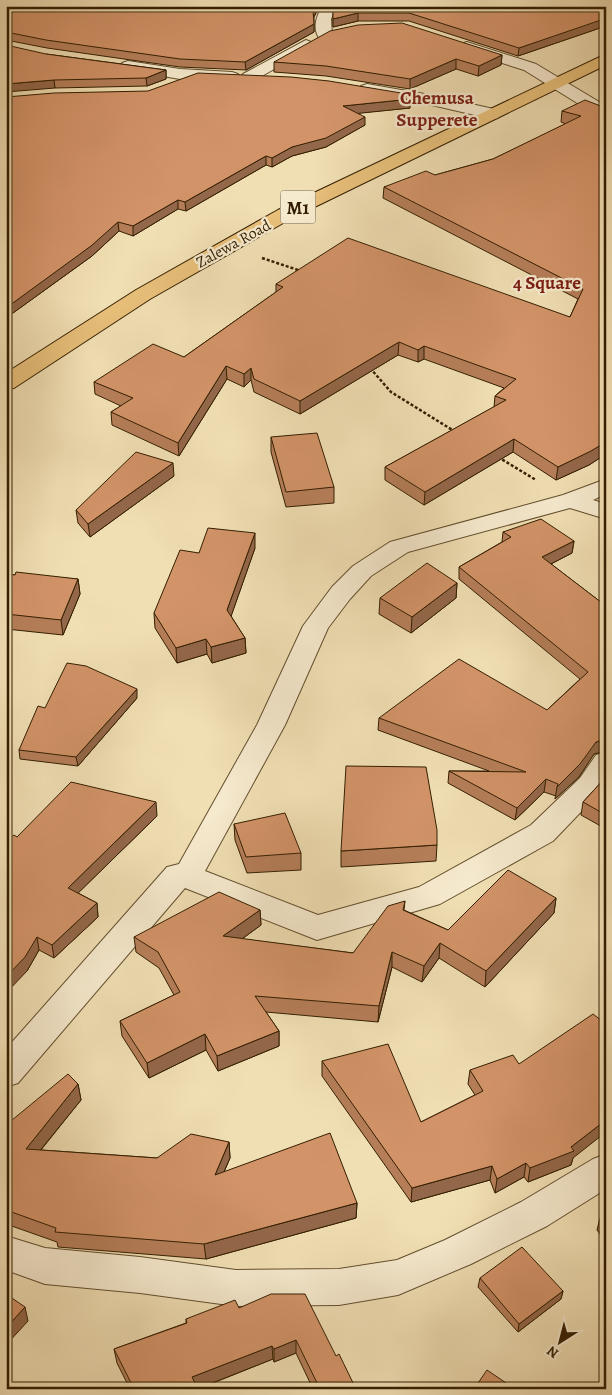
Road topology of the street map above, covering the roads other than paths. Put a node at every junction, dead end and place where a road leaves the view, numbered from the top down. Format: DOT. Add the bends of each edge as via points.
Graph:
graph roads {
  1 [pos="330,6"];
  2 [pos="341,31"];
  3 [pos="324,35"];
  4 [pos="448,40"];
  5 [pos="606,59"];
  6 [pos="112,64"];
  7 [pos="198,75"];
  8 [pos="249,77"];
  9 [pos="282,79"];
  10 [pos="556,82"];
  11 [pos="355,87"];
  12 [pos="165,88"];
  13 [pos="606,113"];
  14 [pos="492,114"];
  15 [pos="6,383"];
  16 [pos="606,486"];
  17 [pos="571,500"];
  18 [pos="606,512"];
  19 [pos="606,762"];
  20 [pos="187,876"];
  21 [pos="6,1073"];
  22 [pos="606,1170"];
  23 [pos="6,1253"];
  1 -- 3 [label="street" via="323,19"];
  2 -- 3 [label="street"];
  3 -- 8 [label="street"];
  4 -- 10 [label="street" via="530,67"];
  5 -- 10 [label="highway, Zalewa Road / M1"];
  6 -- 7 [label="street"];
  7 -- 8 [label="street"];
  7 -- 12 [label="street"];
  8 -- 9 [label="street"];
  10 -- 13 [label="street"];
  10 -- 14 [label="highway, Zalewa Road / M1"];
  11 -- 14 [label="street"];
  14 -- 15 [label="highway, Zalewa Road / M1" via="286,213 226,246 145,292"];
  16 -- 17 [label="street"];
  17 -- 18 [label="street"];
  17 -- 20 [label="street" via="399,547 362,571 316,626 271,725"];
  19 -- 20 [label="street" via="590,785 542,833 429,896 318,928"];
  20 -- 21 [label="street" via="178,875"];
  22 -- 23 [label="street" via="534,1214 458,1252 398,1277 340,1288 236,1288 45,1266"];
}
